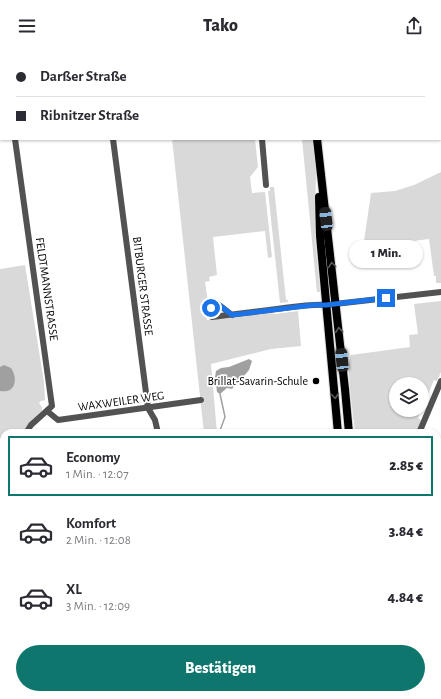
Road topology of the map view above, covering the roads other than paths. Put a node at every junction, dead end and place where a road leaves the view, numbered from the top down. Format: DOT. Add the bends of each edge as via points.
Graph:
graph roads {
  1 [pos="15,140"];
  2 [pos="113,140"];
  3 [pos="262,140"];
  4 [pos="317,140"];
  5 [pos="320,160"];
  6 [pos="266,185"];
  7 [pos="441,292"];
  8 [pos="336,304"];
  9 [pos="326,305"];
  10 [pos="232,315"];
  11 [pos="441,381"];
  12 [pos="201,400"];
  13 [pos="148,408"];
  14 [pos="47,411"];
  15 [pos="29,429"];
  16 [pos="157,429"];
  17 [pos="338,429"];
  18 [pos="349,429"];
  19 [pos="421,429"];
  1 -- 14 [label="street, FELDTMANNSTRASSE" via="52,406"];
  2 -- 13 [label="street, BITBURGER STRASSE"];
  3 -- 6 [label="street"];
  4 -- 5 [label="main road"];
  8 -- 5 [label="main road, one-way"];
  5 -- 9 [label="main road" via="320,236"];
  7 -- 8 [label="street"];
  8 -- 9 [label="street"];
  18 -- 8 [label="main road, one-way"];
  9 -- 10 [label="street"];
  9 -- 17 [label="main road, one-way"];
  11 -- 19 [label="street"];
  12 -- 13 [label="street, WAXWEILER WEG"];
  13 -- 14 [label="street, WAXWEILER WEG" via="58,420"];
  13 -- 16 [label="street, BITBURGER STRASSE"];
  14 -- 15 [label="street"];
}
